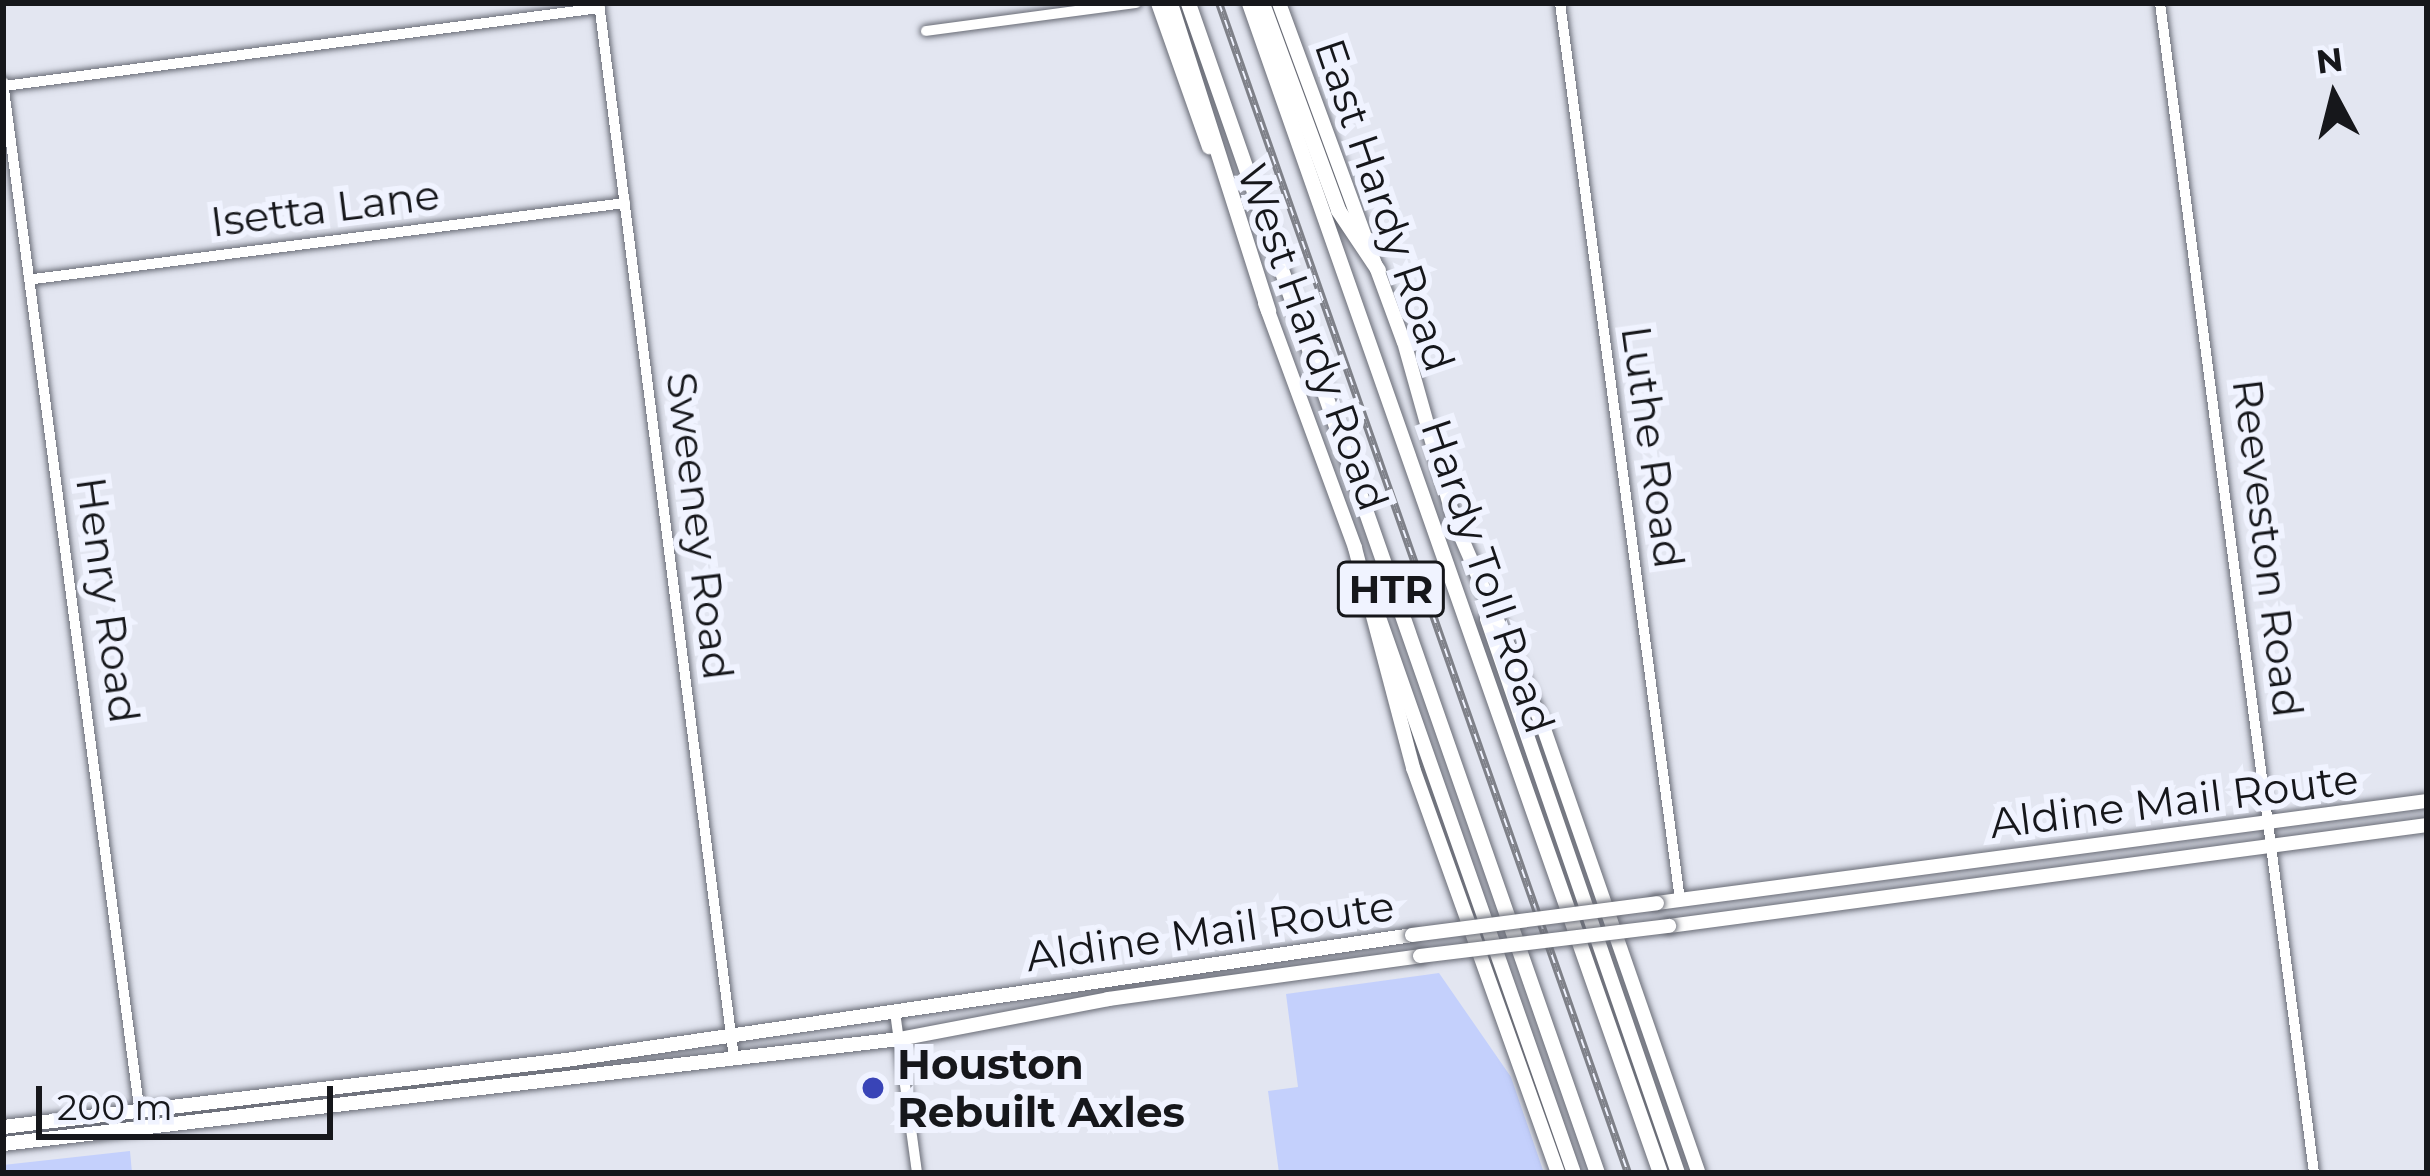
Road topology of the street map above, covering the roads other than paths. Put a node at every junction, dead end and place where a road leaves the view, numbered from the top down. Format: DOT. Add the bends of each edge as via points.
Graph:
graph roads {
  1 [pos="1136,3"];
  2 [pos="1157,3"];
  3 [pos="1170,3"];
  4 [pos="1188,3"];
  5 [pos="1249,3"];
  6 [pos="1262,3"];
  7 [pos="1279,3"];
  8 [pos="1560,3"];
  9 [pos="2160,3"];
  10 [pos="599,6"];
  11 [pos="926,31"];
  12 [pos="3,84"];
  13 [pos="625,203"];
  14 [pos="1378,270"];
  15 [pos="34,279"];
  16 [pos="1268,311"];
  17 [pos="1454,523"];
  18 [pos="1354,548"];
  19 [pos="2427,801"];
  20 [pos="2270,824"];
  21 [pos="2427,825"];
  22 [pos="2271,845"];
  23 [pos="2038,852"];
  24 [pos="1861,874"];
  25 [pos="2041,874"];
  26 [pos="1680,900"];
  27 [pos="1864,900"];
  28 [pos="1587,914"];
  29 [pos="1484,926"];
  30 [pos="1595,935"];
  31 [pos="1492,948"];
  32 [pos="1256,954"];
  33 [pos="1264,979"];
  34 [pos="1055,984"];
  35 [pos="1061,1009"];
  36 [pos="895,1012"];
  37 [pos="729,1034"];
  38 [pos="899,1039"];
  39 [pos="662,1043"];
  40 [pos="734,1058"];
  41 [pos="666,1065"];
  42 [pos="499,1067"];
  43 [pos="503,1084"];
  44 [pos="320,1090"];
  45 [pos="323,1107"];
  46 [pos="140,1112"];
  47 [pos="3,1127"];
  48 [pos="142,1129"];
  49 [pos="3,1144"];
  50 [pos="917,1173"];
  51 [pos="1558,1173"];
  52 [pos="1574,1173"];
  53 [pos="1598,1173"];
  54 [pos="1660,1173"];
  55 [pos="1678,1173"];
  56 [pos="1699,1173"];
  57 [pos="2314,1173"];
  1 -- 11 [label="street"];
  2 -- 16 [label="main road, West Hardy Road"];
  3 -- 16 [label="highway"];
  4 -- 53 [label="highway, HTR"];
  5 -- 54 [label="highway, Hardy Toll Road / HTR"];
  6 -- 14 [label="highway" via="1339,210"];
  7 -- 14 [label="main road, East Hardy Road"];
  8 -- 26 [label="street, Luthe Road"];
  9 -- 20 [label="street, Reeveston Road"];
  10 -- 12 [label="street"];
  10 -- 13 [label="street, Sweeney Road"];
  12 -- 15 [label="street, Henry Road"];
  13 -- 15 [label="street, Isetta Lane"];
  13 -- 37 [label="street, Sweeney Road"];
  14 -- 17 [label="main road, East Hardy Road"];
  15 -- 46 [label="street, Henry Road"];
  16 -- 18 [label="main road, West Hardy Road"];
  17 -- 28 [label="main road"];
  17 -- 56 [label="main road, East Hardy Road" via="1544,729"];
  18 -- 29 [label="main road"];
  18 -- 51 [label="main road, West Hardy Road" via="1413,768"];
  19 -- 20 [label="main road, Aldine Mail Route"];
  20 -- 22 [label="street, Reeveston Road"];
  20 -- 23 [label="main road, Aldine Mail Route"];
  21 -- 22 [label="main road, Aldine Mail Route"];
  22 -- 25 [label="main road, Aldine Mail Route"];
  22 -- 57 [label="street, Reeveston Road"];
  23 -- 24 [label="main road, Aldine Mail Route"];
  23 -- 25 [label="main road"];
  24 -- 26 [label="main road, Aldine Mail Route"];
  24 -- 27 [label="main road"];
  25 -- 27 [label="main road, Aldine Mail Route"];
  26 -- 28 [label="main road, Aldine Mail Route, bridge"];
  27 -- 30 [label="main road, Aldine Mail Route, bridge"];
  28 -- 29 [label="main road, Aldine Mail Route, bridge"];
  28 -- 30 [label="main road, bridge"];
  29 -- 31 [label="main road, bridge"];
  29 -- 32 [label="main road, Aldine Mail Route, bridge"];
  30 -- 31 [label="main road, Aldine Mail Route, bridge"];
  30 -- 55 [label="main road"];
  31 -- 33 [label="main road, Aldine Mail Route, bridge"];
  31 -- 52 [label="main road"];
  32 -- 33 [label="main road"];
  32 -- 34 [label="main road, Aldine Mail Route"];
  33 -- 35 [label="main road, Aldine Mail Route"];
  34 -- 35 [label="main road"];
  34 -- 36 [label="main road, Aldine Mail Route"];
  35 -- 38 [label="main road, Aldine Mail Route"];
  36 -- 37 [label="main road, Aldine Mail Route"];
  36 -- 38 [label="street"];
  37 -- 39 [label="main road, Aldine Mail Route"];
  37 -- 40 [label="street, Sweeney Road"];
  38 -- 40 [label="main road, Aldine Mail Route"];
  38 -- 50 [label="street"];
  39 -- 41 [label="main road"];
  39 -- 42 [label="main road, Aldine Mail Route"];
  40 -- 41 [label="main road, Aldine Mail Route"];
  41 -- 43 [label="main road, Aldine Mail Route"];
  42 -- 43 [label="main road"];
  42 -- 44 [label="main road, Aldine Mail Route"];
  43 -- 45 [label="main road, Aldine Mail Route"];
  44 -- 45 [label="main road"];
  44 -- 46 [label="main road, Aldine Mail Route"];
  45 -- 48 [label="main road, Aldine Mail Route"];
  46 -- 47 [label="main road, Aldine Mail Route"];
  46 -- 48 [label="street, Henry Road"];
  48 -- 49 [label="main road, Aldine Mail Route"];
}
